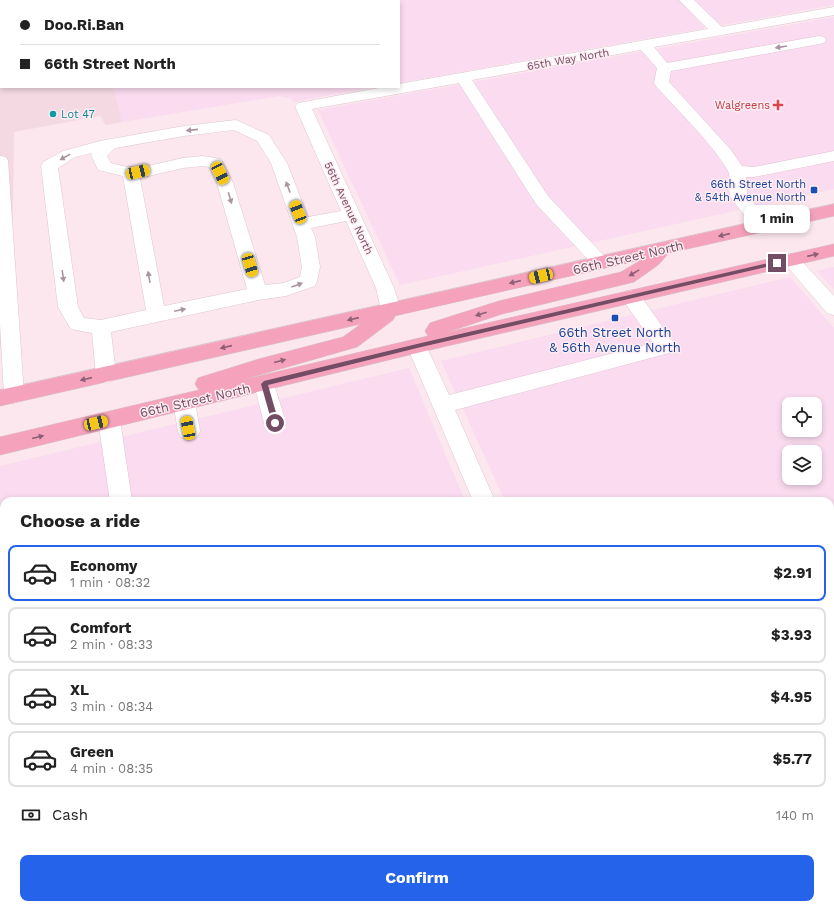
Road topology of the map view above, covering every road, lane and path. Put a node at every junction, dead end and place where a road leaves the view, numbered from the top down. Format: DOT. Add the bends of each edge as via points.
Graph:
graph roads {
  1 [pos="686,0"];
  2 [pos="798,11"];
  3 [pos="834,11"];
  4 [pos="719,32"];
  5 [pos="644,45"];
  6 [pos="664,68"];
  7 [pos="463,78"];
  8 [pos="400,86"];
  9 [pos="383,88"];
  10 [pos="335,94"];
  11 [pos="302,106"];
  12 [pos="110,144"];
  13 [pos="834,156"];
  14 [pos="0,161"];
  15 [pos="737,171"];
  16 [pos="130,172"];
  17 [pos="834,210"];
  18 [pos="352,214"];
  19 [pos="302,224"];
  20 [pos="762,227"];
  21 [pos="664,249"];
  22 [pos="834,250"];
  23 [pos="792,260"];
  24 [pos="601,263"];
  25 [pos="258,293"];
  26 [pos="631,297"];
  27 [pos="834,308"];
  28 [pos="391,310"];
  29 [pos="156,315"];
  30 [pos="101,327"];
  31 [pos="417,346"];
  32 [pos="106,374"];
  33 [pos="264,384"];
  34 [pos="7,397"];
  35 [pos="184,402"];
  36 [pos="442,405"];
  37 [pos="109,420"];
  38 [pos="275,423"];
  39 [pos="84,426"];
  40 [pos="189,431"];
  41 [pos="0,446"];
  42 [pos="120,497"];
  43 [pos="482,497"];
  1 -- 4 [label="street"];
  2 -- 3 [label="street, 65th Way North" via="812,15"];
  2 -- 4 [label="street, 65th Way North"];
  2 -- 6 [label="street, one-way" via="824,43 708,59"];
  4 -- 5 [label="street, 65th Way North"];
  5 -- 6 [label="street"];
  5 -- 7 [label="street, 65th Way North"];
  6 -- 15 [label="street" via="661,83 725,153"];
  7 -- 8 [label="street, 65th Way North"];
  7 -- 24 [label="street" via="542,200"];
  9 -- 10 [label="street, 65th Way North"];
  10 -- 11 [label="street, 65th Way North"];
  11 -- 18 [label="street, 56th Avenue North"];
  12 -- 16 [label="street" via="99,155 104,166"];
  19 -- 12 [label="street, one-way" via="279,163 263,138 236,125"];
  12 -- 30 [label="street, one-way" via="69,154 49,166 68,307 78,324"];
  13 -- 15 [label="street" via="754,172"];
  14 -- 34 [label="street"];
  15 -- 20 [label="street" via="738,196"];
  16 -- 25 [label="street, one-way" via="184,163 215,163 225,183"];
  29 -- 16 [label="street, one-way"];
  17 -- 20 [label="main road, 66th Street North"];
  18 -- 19 [label="street"];
  18 -- 28 [label="street, 56th Avenue North" via="385,288"];
  25 -- 19 [label="street, one-way" via="286,289 308,281 311,267"];
  20 -- 21 [label="main road, 66th Street North, one-way"];
  21 -- 24 [label="main road, 66th Street North"];
  21 -- 31 [label="main road, one-way" via="652,261 627,277 498,308 437,328"];
  23 -- 22 [label="main road, 66th Street North, one-way"];
  23 -- 26 [label="main road, 66th Street North"];
  23 -- 27 [label="street"];
  24 -- 28 [label="main road, 66th Street North, one-way"];
  29 -- 25 [label="street, one-way"];
  26 -- 31 [label="main road, 66th Street North"];
  26 -- 36 [label="street" via="666,347"];
  28 -- 32 [label="main road, 66th Street North, one-way"];
  39 -- 28 [label="main road, one-way" via="123,408 350,342"];
  29 -- 30 [label="street"];
  30 -- 32 [label="street"];
  31 -- 33 [label="main road, 66th Street North"];
  31 -- 36 [label="street"];
  32 -- 34 [label="main road, 66th Street North, one-way"];
  33 -- 35 [label="main road, 66th Street North"];
  33 -- 38 [label="street"];
  35 -- 37 [label="main road, 66th Street North"];
  35 -- 40 [label="street"];
  36 -- 43 [label="street"];
  37 -- 39 [label="main road, 66th Street North"];
  37 -- 42 [label="street"];
  41 -- 39 [label="main road, 66th Street North, one-way"];
}
